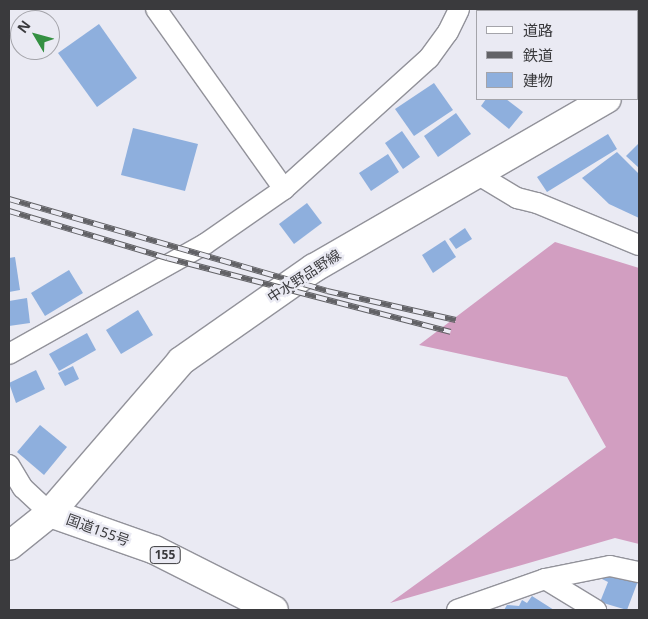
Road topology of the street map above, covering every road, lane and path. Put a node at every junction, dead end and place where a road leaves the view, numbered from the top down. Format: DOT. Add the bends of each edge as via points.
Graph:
graph roads {
  1 [pos="156,9"];
  2 [pos="459,9"];
  3 [pos="603,100"];
  4 [pos="477,174"];
  5 [pos="284,189"];
  6 [pos="639,245"];
  7 [pos="9,354"];
  8 [pos="9,465"];
  9 [pos="50,512"];
  10 [pos="9,546"];
  11 [pos="639,572"];
  12 [pos="545,580"];
  13 [pos="274,610"];
  14 [pos="457,610"];
  15 [pos="596,610"];
  1 -- 5 [label="street"];
  2 -- 5 [label="street" via="448,32 429,58"];
  3 -- 4 [label="main road, 中水野品野線"];
  4 -- 6 [label="street" via="517,198 537,203"];
  4 -- 9 [label="main road, 中水野品野線" via="314,268 181,362"];
  5 -- 7 [label="street" via="206,244"];
  8 -- 9 [label="street" via="22,488"];
  9 -- 10 [label="main road, 国道155号"];
  9 -- 13 [label="main road, 国道155号 / 155" via="155,550"];
  11 -- 12 [label="street" via="610,566"];
  12 -- 14 [label="street"];
  12 -- 15 [label="street"];
}
